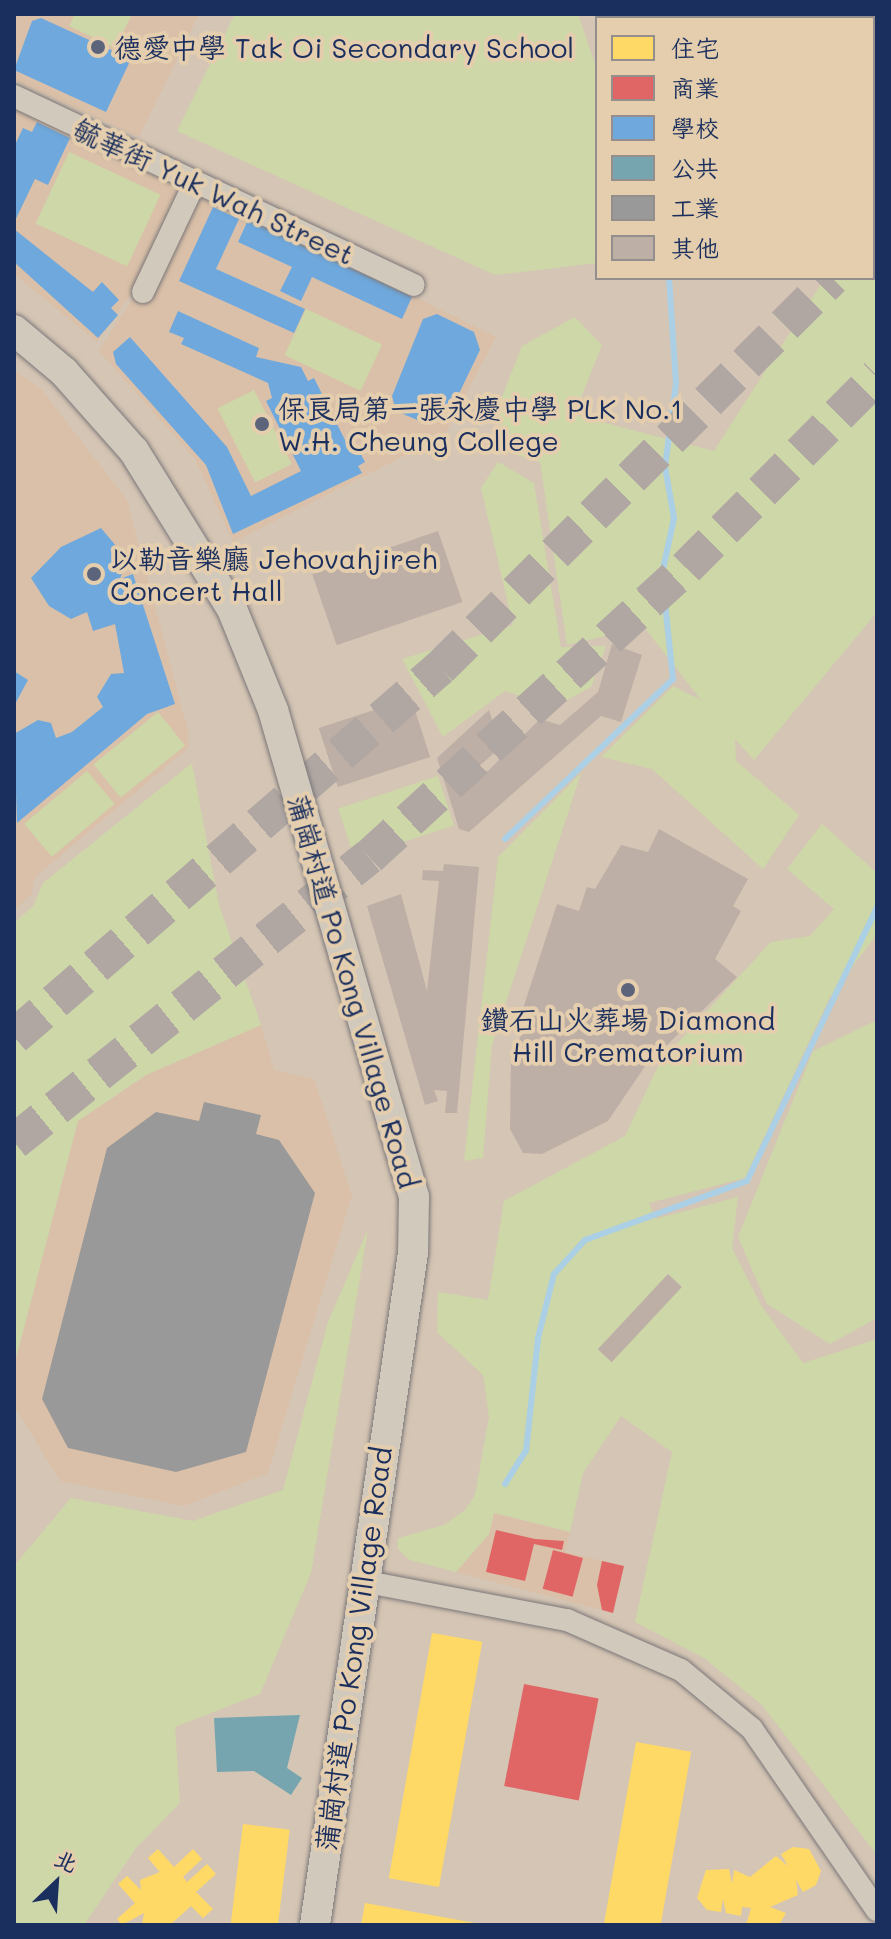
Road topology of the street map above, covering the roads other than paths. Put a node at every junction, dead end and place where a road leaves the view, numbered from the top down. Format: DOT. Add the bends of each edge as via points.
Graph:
graph roads {
  1 [pos="14,96"];
  2 [pos="195,182"];
  3 [pos="414,285"];
  4 [pos="143,292"];
  5 [pos="14,330"];
  6 [pos="362,1581"];
  7 [pos="877,1910"];
  8 [pos="315,1925"];
  1 -- 2 [label="street, 毓華街 Yuk Wah Street"];
  2 -- 3 [label="street, 毓華街 Yuk Wah Street"];
  2 -- 4 [label="street"];
  5 -- 6 [label="main road, 蒲崗村道 Po Kong Village Road" via="64,372 134,451 220,585 273,710 389,1099 414,1197 413,1253"];
  6 -- 7 [label="street" via="567,1620 681,1670 752,1729"];
  6 -- 8 [label="main road, 蒲崗村道 Po Kong Village Road"];
}
